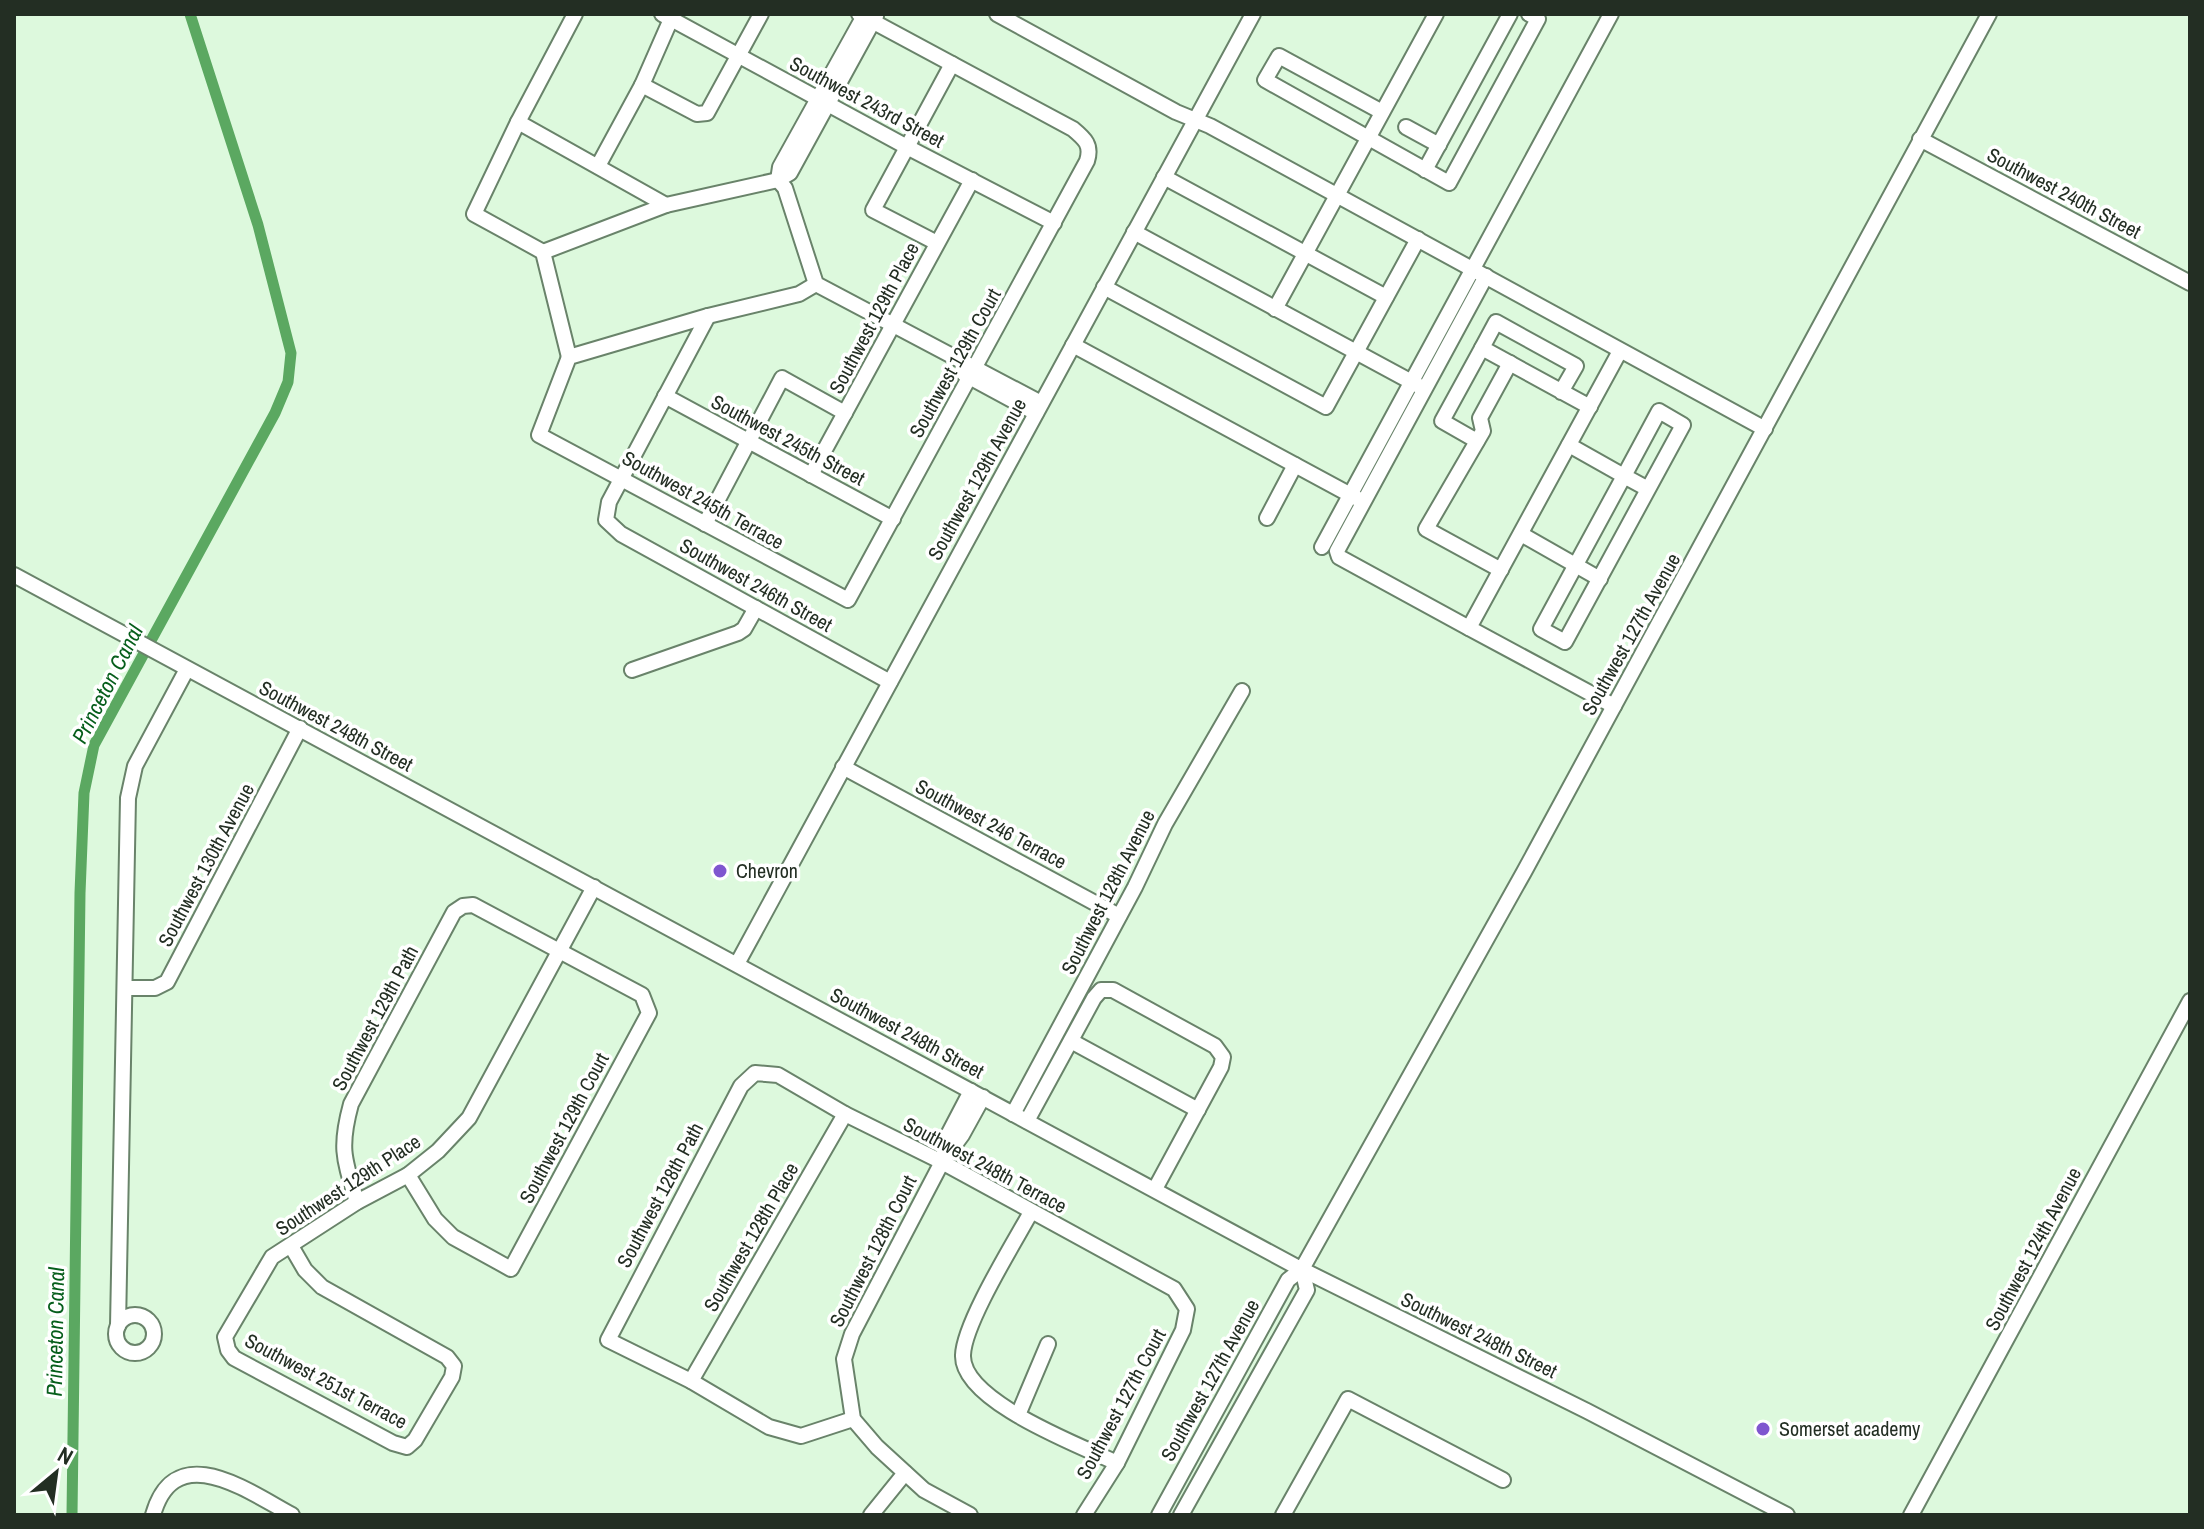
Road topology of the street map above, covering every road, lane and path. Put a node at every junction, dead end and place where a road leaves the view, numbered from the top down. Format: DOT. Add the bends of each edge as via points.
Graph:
graph roads {
  1 [pos="575,14"];
  2 [pos="761,14"];
  3 [pos="997,14"];
  4 [pos="1253,14"];
  5 [pos="1436,14"];
  6 [pos="1510,14"];
  7 [pos="1529,14"];
  8 [pos="1611,14"];
  9 [pos="1989,14"];
  10 [pos="666,16"];
  11 [pos="867,16"];
  12 [pos="738,55"];
  13 [pos="952,64"];
  14 [pos="642,85"];
  15 [pos="823,101"];
  16 [pos="1382,112"];
  17 [pos="1195,120"];
  18 [pos="518,122"];
  19 [pos="1406,127"];
  20 [pos="1369,138"];
  21 [pos="1920,139"];
  22 [pos="1439,145"];
  23 [pos="907,147"];
  24 [pos="598,166"];
  25 [pos="1425,170"];
  26 [pos="1164,177"];
  27 [pos="778,180"];
  28 [pos="972,180"];
  29 [pos="1337,195"];
  30 [pos="666,205"];
  31 [pos="1054,223"];
  32 [pos="1134,232"];
  33 [pos="1418,239"];
  34 [pos="937,243"];
  35 [pos="543,252"];
  36 [pos="1305,254"];
  37 [pos="1479,272"];
  38 [pos="2190,283"];
  39 [pos="812,287"];
  40 [pos="1104,287"];
  41 [pos="1386,297"];
  42 [pos="1275,309"];
  43 [pos="708,316"];
  44 [pos="890,328"];
  45 [pos="1073,345"];
  46 [pos="1482,348"];
  47 [pos="1620,351"];
  48 [pos="1356,353"];
  49 [pos="569,357"];
  50 [pos="1510,363"];
  51 [pos="972,373"];
  52 [pos="1418,386"];
  53 [pos="1561,392"];
  54 [pos="665,396"];
  55 [pos="1590,407"];
  56 [pos="1039,408"];
  57 [pos="845,413"];
  58 [pos="1765,429"];
  59 [pos="748,441"];
  60 [pos="1477,441"];
  61 [pos="1569,445"];
  62 [pos="1295,465"];
  63 [pos="811,475"];
  64 [pos="1624,476"];
  65 [pos="621,478"];
  66 [pos="1648,489"];
  67 [pos="1356,498"];
  68 [pos="1267,518"];
  69 [pos="893,519"];
  70 [pos="705,524"];
  71 [pos="1521,534"];
  72 [pos="1322,547"];
  73 [pos="1575,565"];
  74 [pos="1501,570"];
  75 [pos="14,575"];
  76 [pos="1600,579"];
  77 [pos="848,600"];
  78 [pos="756,608"];
  79 [pos="1469,628"];
  80 [pos="187,669"];
  81 [pos="632,670"];
  82 [pos="890,682"];
  83 [pos="1242,691"];
  84 [pos="1614,706"];
  85 [pos="300,728"];
  86 [pos="843,767"];
  87 [pos="594,887"];
  88 [pos="1119,916"];
  89 [pos="560,951"];
  90 [pos="737,964"];
  91 [pos="125,988"];
  92 [pos="2190,1001"];
  93 [pos="1071,1041"];
  94 [pos="755,1073"];
  95 [pos="977,1094"];
  96 [pos="1198,1110"];
  97 [pos="845,1114"];
  98 [pos="1020,1118"];
  99 [pos="942,1162"];
  100 [pos="408,1175"];
  101 [pos="1155,1189"];
  102 [pos="357,1202"];
  103 [pos="1031,1212"];
  104 [pos="291,1246"];
  105 [pos="1302,1269"];
  106 [pos="121,1294"];
  107 [pos="1187,1309"];
  108 [pos="138,1315"];
  109 [pos="118,1326"];
  110 [pos="1048,1344"];
  111 [pos="228,1350"];
  112 [pos="691,1381"];
  113 [pos="1018,1415"];
  114 [pos="853,1419"];
  115 [pos="1117,1463"];
  116 [pos="905,1473"];
  117 [pos="1503,1480"];
  118 [pos="153,1515"];
  119 [pos="292,1515"];
  120 [pos="871,1515"];
  121 [pos="970,1515"];
  122 [pos="1084,1515"];
  123 [pos="1159,1515"];
  124 [pos="1181,1515"];
  125 [pos="1283,1515"];
  126 [pos="1787,1515"];
  127 [pos="1911,1515"];
  1 -- 18 [label="street"];
  2 -- 12 [label="street"];
  3 -- 17 [label="street"];
  4 -- 17 [label="street, Southwest 129th Avenue"];
  5 -- 16 [label="street"];
  6 -- 22 [label="street"];
  7 -- 25 [label="street" via="1538,19 1449,183"];
  8 -- 37 [label="street"];
  9 -- 21 [label="street, Southwest 127th Avenue"];
  10 -- 12 [label="street, Southwest 243rd Street"];
  10 -- 14 [label="street"];
  11 -- 13 [label="street"];
  11 -- 15 [label="street"];
  12 -- 14 [label="street" via="713,106 703,115"];
  12 -- 15 [label="street, Southwest 243rd Street"];
  13 -- 23 [label="street"];
  13 -- 31 [label="street, Southwest 129th Court" via="1088,142 1087,161"];
  14 -- 24 [label="street"];
  15 -- 23 [label="street, Southwest 243rd Street"];
  15 -- 27 [label="street" via="780,167"];
  16 -- 20 [label="street"];
  16 -- 20 [label="street" via="1279,56 1265,80"];
  17 -- 26 [label="street, Southwest 129th Avenue"];
  17 -- 29 [label="street"];
  18 -- 24 [label="street"];
  18 -- 35 [label="street" via="474,214"];
  19 -- 22 [label="street"];
  20 -- 25 [label="street"];
  20 -- 29 [label="street"];
  21 -- 38 [label="street, Southwest 240th Street"];
  21 -- 58 [label="street, Southwest 127th Avenue"];
  22 -- 25 [label="street"];
  23 -- 28 [label="street, Southwest 243rd Street"];
  23 -- 34 [label="street" via="873,210"];
  24 -- 30 [label="street"];
  26 -- 32 [label="street, Southwest 129th Avenue"];
  26 -- 36 [label="street"];
  27 -- 30 [label="street"];
  27 -- 39 [label="street" via="785,188"];
  28 -- 31 [label="street, Southwest 243rd Street"];
  28 -- 34 [label="street, Southwest 129th Place"];
  29 -- 33 [label="street"];
  29 -- 36 [label="street"];
  30 -- 35 [label="street"];
  31 -- 51 [label="street, Southwest 129th Court"];
  32 -- 40 [label="street, Southwest 129th Avenue"];
  32 -- 42 [label="street"];
  33 -- 37 [label="street"];
  33 -- 41 [label="street"];
  34 -- 44 [label="street, Southwest 129th Place"];
  35 -- 49 [label="street"];
  36 -- 41 [label="street"];
  36 -- 42 [label="street"];
  37 -- 47 [label="street"];
  37 -- 52 [label="street"];
  39 -- 43 [label="street"];
  39 -- 44 [label="street"];
  40 -- 45 [label="street, Southwest 129th Avenue"];
  40 -- 48 [label="street" via="1326,407"];
  41 -- 48 [label="street"];
  42 -- 48 [label="street"];
  43 -- 49 [label="street"];
  43 -- 54 [label="street"];
  44 -- 51 [label="street"];
  44 -- 57 [label="street, Southwest 129th Place"];
  45 -- 56 [label="street, Southwest 129th Avenue"];
  45 -- 62 [label="street"];
  46 -- 50 [label="street"];
  46 -- 53 [label="street" via="1496,322 1576,366"];
  46 -- 60 [label="street" via="1442,421"];
  47 -- 55 [label="street"];
  47 -- 58 [label="street"];
  48 -- 52 [label="street"];
  49 -- 65 [label="street, Southwest 245th Terrace" via="539,435"];
  50 -- 53 [label="street"];
  50 -- 60 [label="street" via="1480,418 1483,431"];
  51 -- 56 [label="street"];
  51 -- 69 [label="street, Southwest 129th Court"];
  52 -- 67 [label="street"];
  53 -- 55 [label="street"];
  54 -- 59 [label="street, Southwest 245th Street"];
  54 -- 65 [label="street"];
  55 -- 61 [label="street"];
  56 -- 82 [label="street, Southwest 129th Avenue"];
  57 -- 59 [label="street" via="782,378"];
  57 -- 63 [label="street, Southwest 129th Place"];
  58 -- 84 [label="street, Southwest 127th Avenue"];
  59 -- 63 [label="street, Southwest 245th Street"];
  59 -- 70 [label="street"];
  60 -- 74 [label="street" via="1426,529"];
  61 -- 64 [label="street"];
  61 -- 71 [label="street"];
  62 -- 67 [label="street"];
  62 -- 68 [label="street"];
  63 -- 69 [label="street, Southwest 245th Street"];
  64 -- 66 [label="street"];
  64 -- 66 [label="street" via="1659,411 1683,425"];
  64 -- 73 [label="street"];
  65 -- 70 [label="street, Southwest 245th Terrace"];
  65 -- 78 [label="street, Southwest 246th Street" via="606,508 606,520 621,534"];
  66 -- 76 [label="street"];
  67 -- 72 [label="street"];
  67 -- 79 [label="street" via="1339,557"];
  69 -- 77 [label="street, Southwest 129th Court"];
  70 -- 77 [label="street, Southwest 245th Terrace"];
  71 -- 73 [label="street"];
  71 -- 74 [label="street"];
  73 -- 76 [label="street"];
  73 -- 76 [label="street" via="1541,629 1565,642"];
  74 -- 79 [label="street"];
  75 -- 80 [label="street, Southwest 248th Street"];
  78 -- 81 [label="street" via="738,633"];
  78 -- 82 [label="street, Southwest 246th Street"];
  79 -- 84 [label="street"];
  80 -- 85 [label="street, Southwest 248th Street"];
  80 -- 91 [label="street, Southwest 130th Avenue" via="135,766 129,788"];
  82 -- 86 [label="street, Southwest 129th Avenue"];
  83 -- 88 [label="street, Southwest 128th Avenue"];
  84 -- 105 [label="street, Southwest 127th Avenue"];
  85 -- 87 [label="street, Southwest 248th Street"];
  85 -- 91 [label="street, Southwest 130th Avenue" via="167,982 155,988"];
  86 -- 88 [label="street, Southwest 246 Terrace"];
  86 -- 90 [label="street, Southwest 129th Avenue"];
  87 -- 89 [label="street, Southwest 129th Place"];
  87 -- 90 [label="street, Southwest 248th Street"];
  88 -- 98 [label="street, Southwest 128th Avenue"];
  89 -- 100 [label="street, Southwest 129th Place" via="469,1118"];
  89 -- 100 [label="street, Southwest 129th Court" via="642,995 649,1013 511,1269 453,1237"];
  89 -- 102 [label="street, Southwest 129th Path" via="473,905 454,912 351,1104 343,1155"];
  90 -- 95 [label="street, Southwest 248th Street"];
  91 -- 106 [label="street, Southwest 130th Avenue"];
  92 -- 127 [label="street, Southwest 124th Avenue"];
  93 -- 96 [label="street"];
  93 -- 96 [label="street" via="1094,998 1103,989 1113,990 1222,1053 1221,1067"];
  93 -- 98 [label="street"];
  94 -- 97 [label="street, Southwest 248th Terrace" via="778,1075"];
  94 -- 112 [label="street, Southwest 128th Path" via="741,1086 608,1340"];
  95 -- 98 [label="street, Southwest 248th Street"];
  95 -- 99 [label="street, Southwest 128th Court" via="962,1135"];
  96 -- 101 [label="street"];
  97 -- 99 [label="street, Southwest 248th Terrace"];
  97 -- 112 [label="street, Southwest 128th Place"];
  98 -- 101 [label="street, Southwest 248th Street"];
  99 -- 103 [label="street, Southwest 248th Terrace"];
  99 -- 114 [label="street, Southwest 128th Court" via="852,1334 844,1359"];
  100 -- 102 [label="street, Southwest 129th Place"];
  101 -- 105 [label="street, Southwest 248th Street"];
  102 -- 104 [label="street, Southwest 129th Place"];
  103 -- 107 [label="street, Southwest 248th Terrace" via="1174,1289"];
  103 -- 113 [label="street" via="967,1331 962,1357 968,1377 989,1399"];
  104 -- 111 [label="street, Southwest 129th Place" via="266,1266 225,1337"];
  104 -- 111 [label="street, Southwest 251st Terrace" via="322,1287 447,1357 454,1366 415,1440 407,1447 393,1443 234,1358"];
  105 -- 123 [label="street, Southwest 127th Avenue" via="1288,1280"];
  105 -- 124 [label="street, Southwest 127th Avenue" via="1307,1290"];
  105 -- 126 [label="street, Southwest 248th Street"];
  106 -- 108 [label="street"];
  106 -- 109 [label="street, Southwest 130th Avenue"];
  107 -- 115 [label="street, Southwest 127th Court" via="1183,1330"];
  108 -- 109 [label="street" via="124,1318"];
  108 -- 109 [label="street" via="151,1323 154,1333 145,1350 129,1351 121,1345"];
  110 -- 113 [label="street"];
  112 -- 114 [label="street" via="769,1427 801,1436"];
  113 -- 115 [label="street"];
  114 -- 116 [label="street"];
  115 -- 122 [label="street, Southwest 127th Court"];
  116 -- 120 [label="street"];
  116 -- 121 [label="street"];
  117 -- 125 [label="street" via="1348,1399"];
  118 -- 119 [label="street" via="170,1484 202,1474 229,1481"];
}
